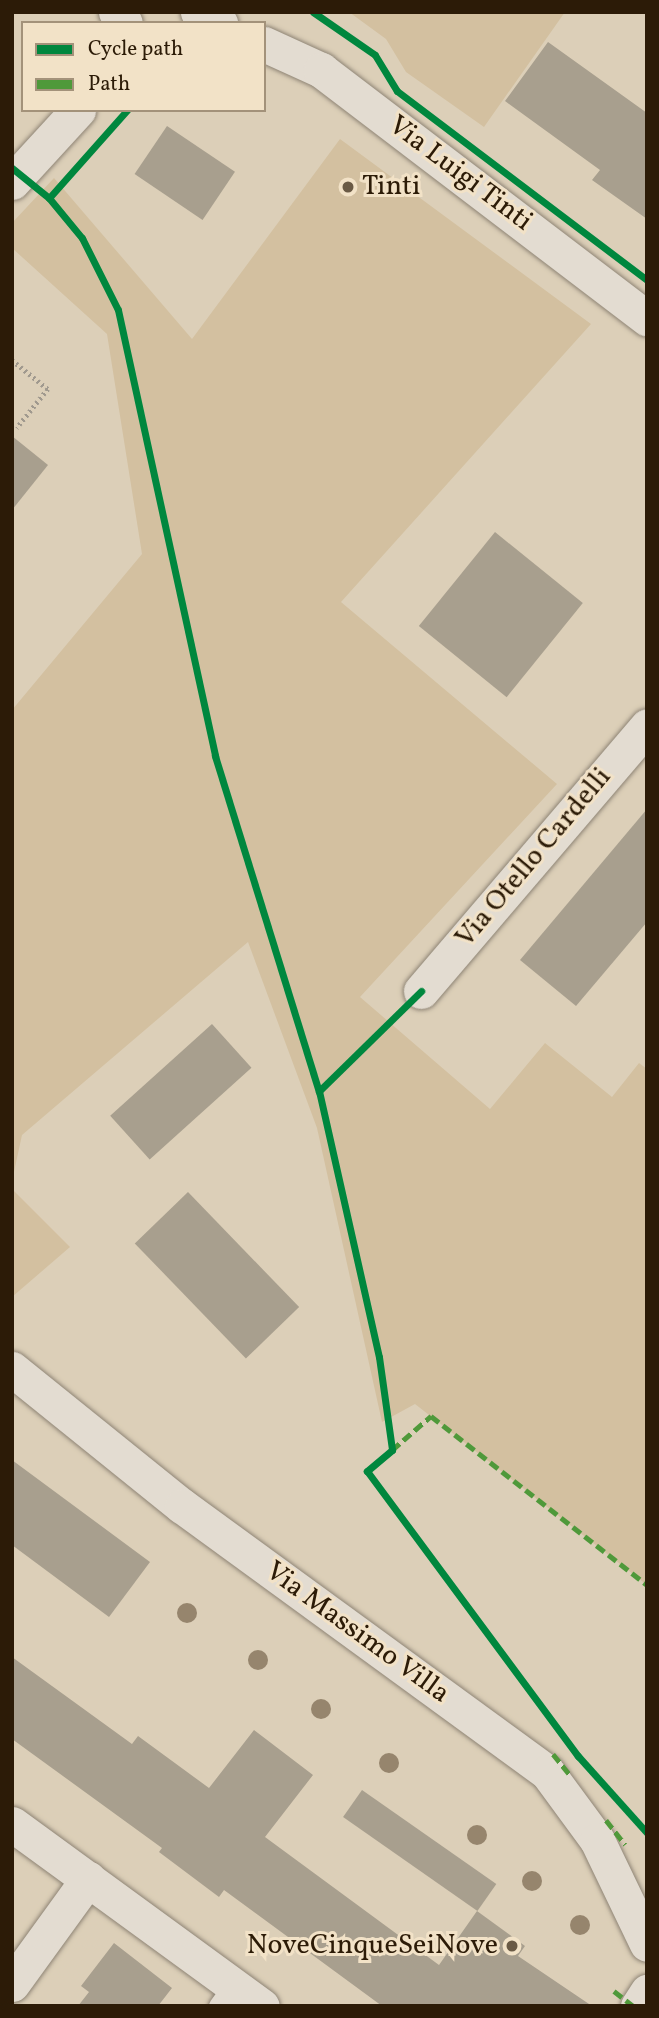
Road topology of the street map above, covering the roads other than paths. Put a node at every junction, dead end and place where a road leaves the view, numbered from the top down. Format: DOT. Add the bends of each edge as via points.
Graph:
graph roads {
  1 [pos="198,12"];
  2 [pos="216,21"];
  3 [pos="266,45"];
  4 [pos="76,112"];
  5 [pos="12,182"];
  6 [pos="647,318"];
  7 [pos="647,726"];
  8 [pos="421,991"];
  9 [pos="12,1369"];
  10 [pos="12,1824"];
  11 [pos="88,1879"];
  12 [pos="647,1944"];
  13 [pos="12,1984"];
  14 [pos="647,1992"];
  15 [pos="226,1995"];
  16 [pos="262,2006"];
  17 [pos="638,2006"];
  1 -- 2 [label="street"];
  3 -- 6 [label="street, Via Luigi Tinti" via="321,71"];
  4 -- 5 [label="street"];
  7 -- 8 [label="street, Via Otello Cardelli"];
  9 -- 12 [label="street, Via Massimo Villa" via="182,1506 547,1772 597,1840"];
  10 -- 11 [label="street"];
  11 -- 13 [label="street"];
  11 -- 15 [label="street"];
  14 -- 17 [label="street"];
  15 -- 16 [label="street"];
}
